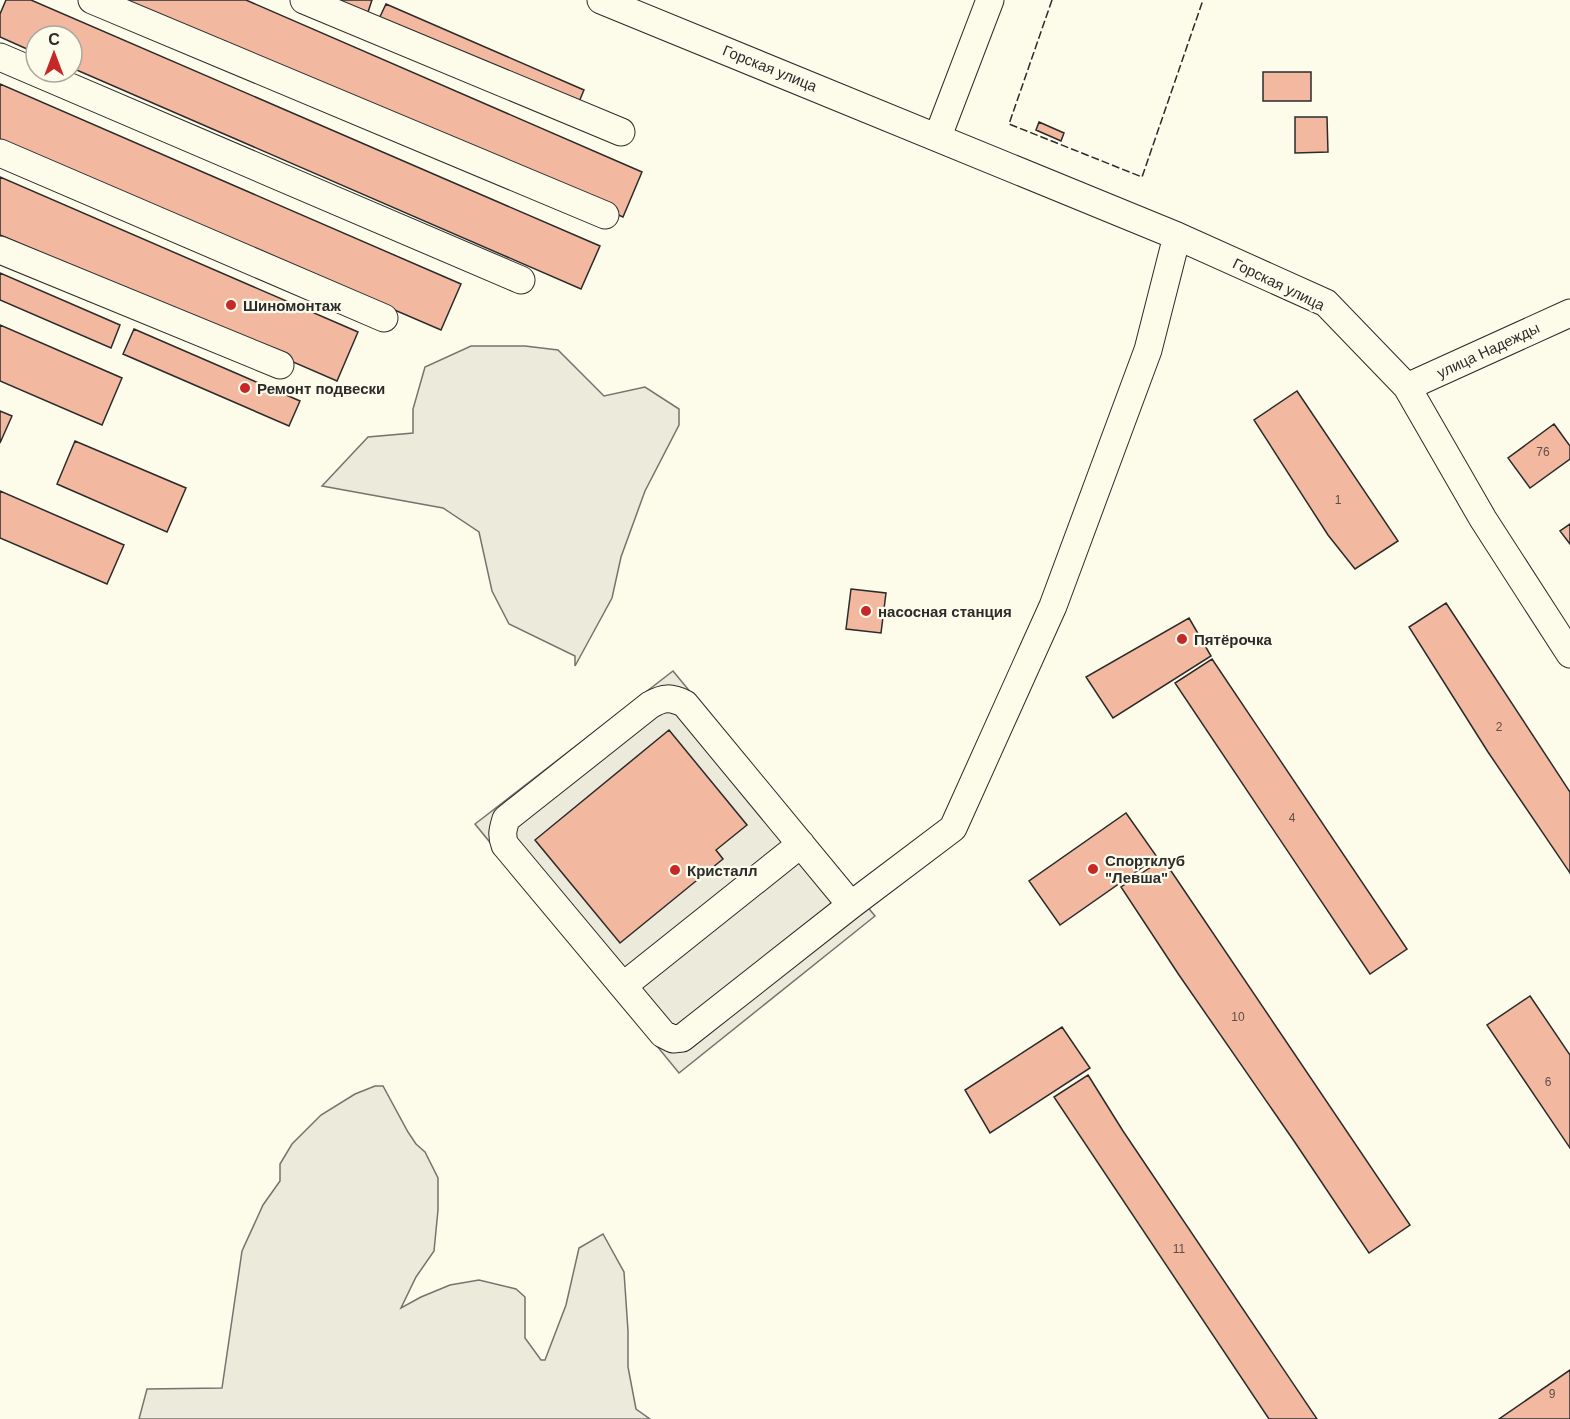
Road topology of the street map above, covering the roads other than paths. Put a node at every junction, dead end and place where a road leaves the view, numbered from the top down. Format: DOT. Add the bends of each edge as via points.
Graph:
graph roads {
  1 [pos="92,0"];
  2 [pos="304,0"];
  3 [pos="602,0"];
  4 [pos="990,0"];
  5 [pos="0,57"];
  6 [pos="621,132"];
  7 [pos="938,136"];
  8 [pos="0,153"];
  9 [pos="605,215"];
  10 [pos="1177,236"];
  11 [pos="0,249"];
  12 [pos="521,280"];
  13 [pos="1570,313"];
  14 [pos="384,318"];
  15 [pos="280,364"];
  16 [pos="1407,387"];
  17 [pos="1570,654"];
  18 [pos="801,844"];
  19 [pos="851,905"];
  20 [pos="623,986"];
  1 -- 9 [label="street"];
  2 -- 6 [label="street"];
  3 -- 7 [label="street, Горская улица"];
  4 -- 7 [label="street"];
  5 -- 12 [label="street"];
  7 -- 10 [label="street, Горская улица"];
  8 -- 14 [label="street"];
  10 -- 16 [label="street, Горская улица" via="1326,303"];
  10 -- 19 [label="street" via="1148,350 1053,606 953,828"];
  11 -- 15 [label="street"];
  13 -- 16 [label="street, улица Надежды"];
  16 -- 17 [label="street, Горская улица" via="1483,519"];
  18 -- 19 [label="street"];
  18 -- 20 [label="street"];
  18 -- 20 [label="street" via="685,704 673,698 662,698 651,705 506,819 502,837 505,845"];
  19 -- 20 [label="street" via="682,1038 663,1034"];
}
